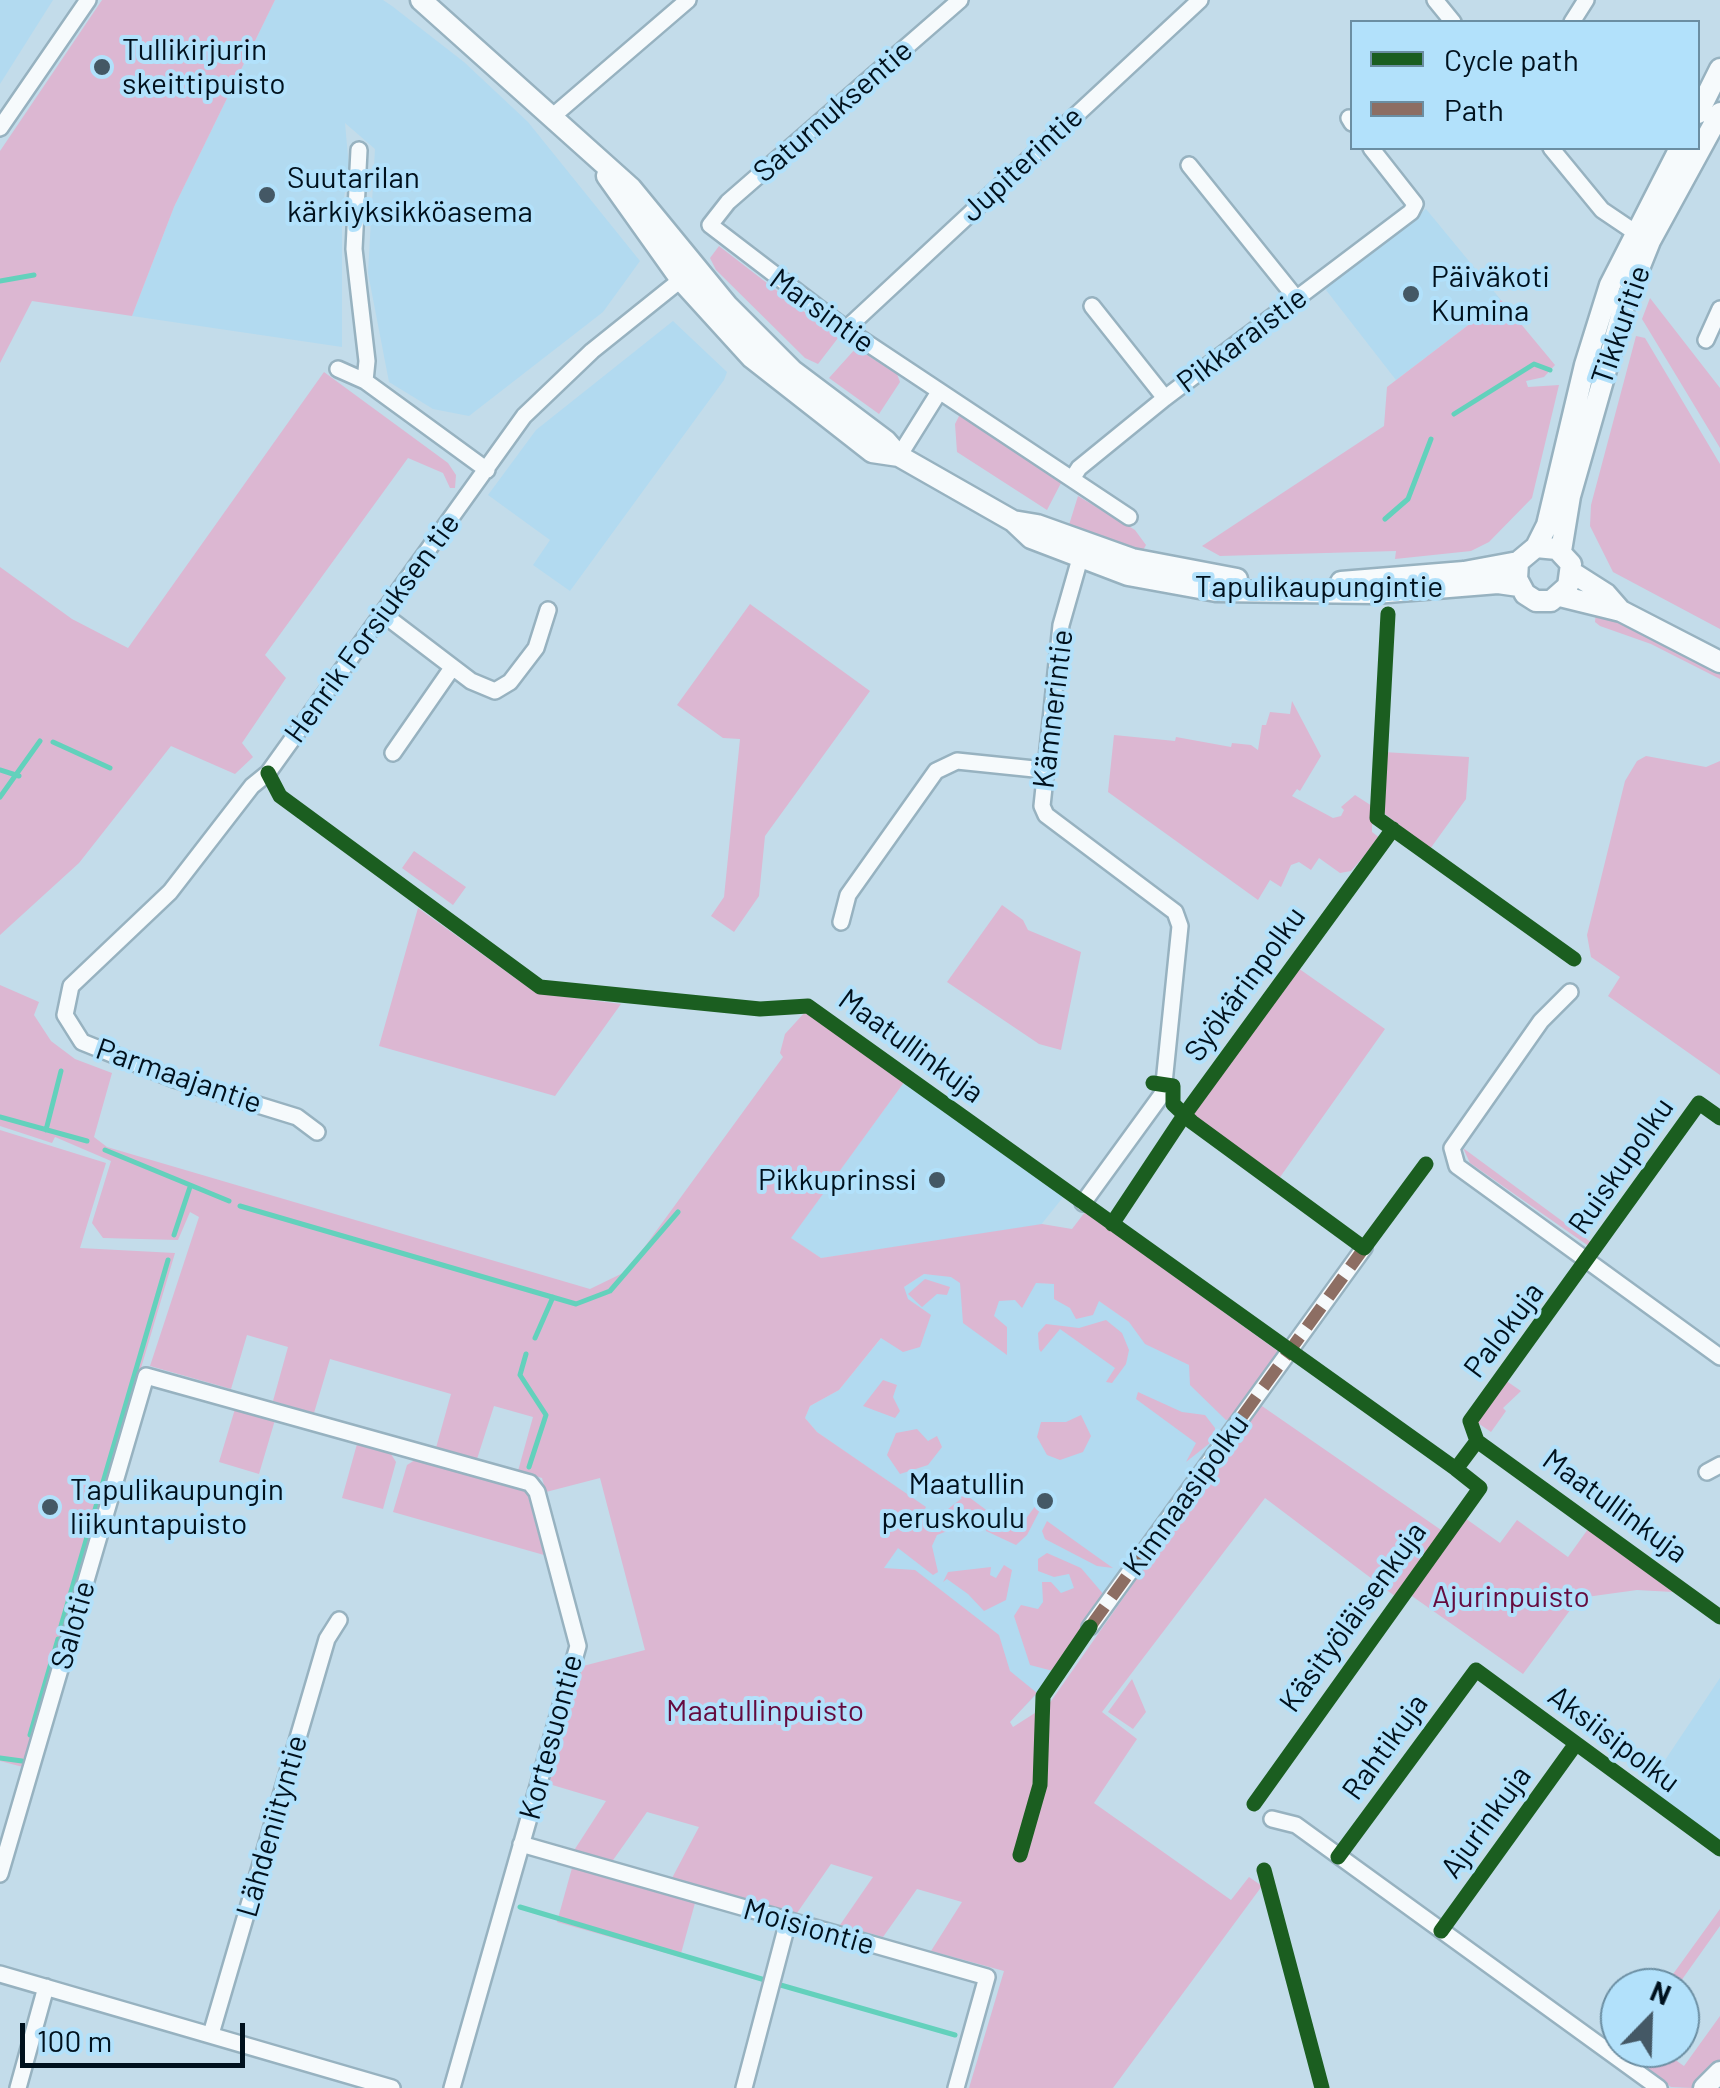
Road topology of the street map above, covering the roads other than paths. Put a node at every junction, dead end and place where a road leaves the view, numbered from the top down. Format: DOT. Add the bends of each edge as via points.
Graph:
graph roads {
  1 [pos="88,0"];
  2 [pos="421,0"];
  3 [pos="688,0"];
  4 [pos="960,0"];
  5 [pos="1200,0"];
  6 [pos="1436,0"];
  7 [pos="1451,20"];
  8 [pos="1720,69"];
  9 [pos="1700,109"];
  10 [pos="1720,113"];
  11 [pos="553,116"];
  12 [pos="0,128"];
  13 [pos="1700,145"];
  14 [pos="359,150"];
  15 [pos="1374,150"];
  16 [pos="1553,150"];
  17 [pos="1679,150"];
  18 [pos="1697,150"];
  19 [pos="1189,165"];
  20 [pos="710,225"];
  21 [pos="1642,237"];
  22 [pos="688,274"];
  23 [pos="1296,298"];
  24 [pos="1092,306"];
  25 [pos="1720,309"];
  26 [pos="846,329"];
  27 [pos="1706,340"];
  28 [pos="338,368"];
  29 [pos="365,382"];
  30 [pos="939,392"];
  31 [pos="1164,398"];
  32 [pos="899,456"];
  33 [pos="487,470"];
  34 [pos="1072,479"];
  35 [pos="1129,517"];
  36 [pos="1536,547"];
  37 [pos="1561,551"];
  38 [pos="1081,552"];
  39 [pos="1518,562"];
  40 [pos="1572,573"];
  41 [pos="1520,586"];
  42 [pos="1560,596"];
  43 [pos="548,610"];
  44 [pos="1621,611"];
  45 [pos="383,614"];
  46 [pos="1720,662"];
  47 [pos="452,668"];
  48 [pos="393,753"];
  49 [pos="1044,770"];
  50 [pos="841,922"];
  51 [pos="1570,992"];
  52 [pos="64,1001"];
  53 [pos="317,1132"];
  54 [pos="1083,1203"];
  55 [pos="1364,1248"];
  56 [pos="1720,1356"];
  57 [pos="146,1376"];
  58 [pos="339,1620"];
  59 [pos="1090,1627"];
  60 [pos="1272,1818"];
  61 [pos="521,1844"];
  62 [pos="0,1874"];
  63 [pos="788,1920"];
  64 [pos="0,1974"];
  65 [pos="46,1986"];
  66 [pos="211,2034"];
  67 [pos="1720,2072"];
  68 [pos="18,2088"];
  69 [pos="392,2088"];
  70 [pos="452,2088"];
  71 [pos="744,2088"];
  72 [pos="956,2088"];
  73 [pos="1659,2088"];
  74 [pos="1704,2088"];
  1 -- 12 [label="street"];
  2 -- 11 [label="main road, Tapulikaupungintie"];
  3 -- 11 [label="street"];
  4 -- 20 [label="street, Saturnuksentie" via="728,202"];
  5 -- 26 [label="street, Jupiterintie"];
  6 -- 7 [label="street"];
  8 -- 9 [label="main road"];
  10 -- 13 [label="main road, Tikkuritie"];
  11 -- 22 [label="main road, Tapulikaupungintie" via="631,188"];
  14 -- 29 [label="street" via="354,249"];
  15 -- 23 [label="street, Pikkaraistie" via="1415,204"];
  16 -- 21 [label="street" via="1602,210"];
  17 -- 21 [label="main road, Tikkuritie"];
  18 -- 21 [label="main road, Tikkuritie"];
  19 -- 23 [label="street"];
  20 -- 26 [label="street, Marsintie"];
  21 -- 36 [label="main road, Tikkuritie" via="1594,334"];
  21 -- 37 [label="main road, Tikkuritie"];
  22 -- 32 [label="main road, Tapulikaupungintie"];
  22 -- 33 [label="street, Henrik Forsiuksen tie" via="557,382"];
  23 -- 31 [label="street, Pikkaraistie"];
  24 -- 31 [label="street"];
  25 -- 27 [label="street"];
  26 -- 30 [label="street, Marsintie"];
  28 -- 29 [label="street"];
  29 -- 33 [label="street"];
  30 -- 32 [label="street"];
  30 -- 34 [label="street, Marsintie"];
  31 -- 34 [label="street, Pikkaraistie"];
  32 -- 38 [label="main road, Tapulikaupungintie"];
  33 -- 45 [label="street, Henrik Forsiuksen tie"];
  34 -- 35 [label="street, Marsintie"];
  36 -- 37 [label="main road"];
  36 -- 39 [label="main road"];
  37 -- 40 [label="main road"];
  38 -- 39 [label="main road, Tapulikaupungintie" via="1201,574 1304,582 1425,576"];
  38 -- 41 [label="main road, Tapulikaupungintie" via="1160,583 1230,592"];
  38 -- 49 [label="street, Kämnerintie" via="1061,625"];
  39 -- 41 [label="main road"];
  40 -- 42 [label="main road"];
  40 -- 44 [label="main road"];
  41 -- 42 [label="main road" via="1536,600"];
  42 -- 44 [label="main road"];
  43 -- 47 [label="street" via="536,648 503,688 486,690"];
  44 -- 46 [label="main road"];
  45 -- 47 [label="street"];
  45 -- 52 [label="street, Henrik Forsiuksen tie" via="200,858 83,973"];
  47 -- 48 [label="street"];
  49 -- 50 [label="street" via="957,761 936,771 848,895"];
  49 -- 54 [label="street, Kämnerintie" via="1046,815 1175,912 1180,926 1163,1092"];
  51 -- 56 [label="street" via="1541,1022 1452,1148 1458,1166"];
  52 -- 53 [label="street, Parmaajantie" via="69,1026 82,1042 297,1117"];
  55 -- 59 [label="street, Kimnaasipolku"];
  57 -- 61 [label="street, Kortesuontie" via="530,1483 578,1646"];
  57 -- 62 [label="street, Salotie"];
  58 -- 66 [label="street, Lähdeniityntie" via="327,1639"];
  60 -- 73 [label="street" via="1296,1826"];
  61 -- 63 [label="street, Moisiontie"];
  61 -- 70 [label="street, Kortesuontie"];
  63 -- 71 [label="street"];
  63 -- 72 [label="street, Moisiontie" via="987,1978"];
  64 -- 65 [label="street"];
  65 -- 66 [label="street"];
  65 -- 68 [label="street"];
  66 -- 69 [label="street"];
  67 -- 74 [label="main road"];
}
